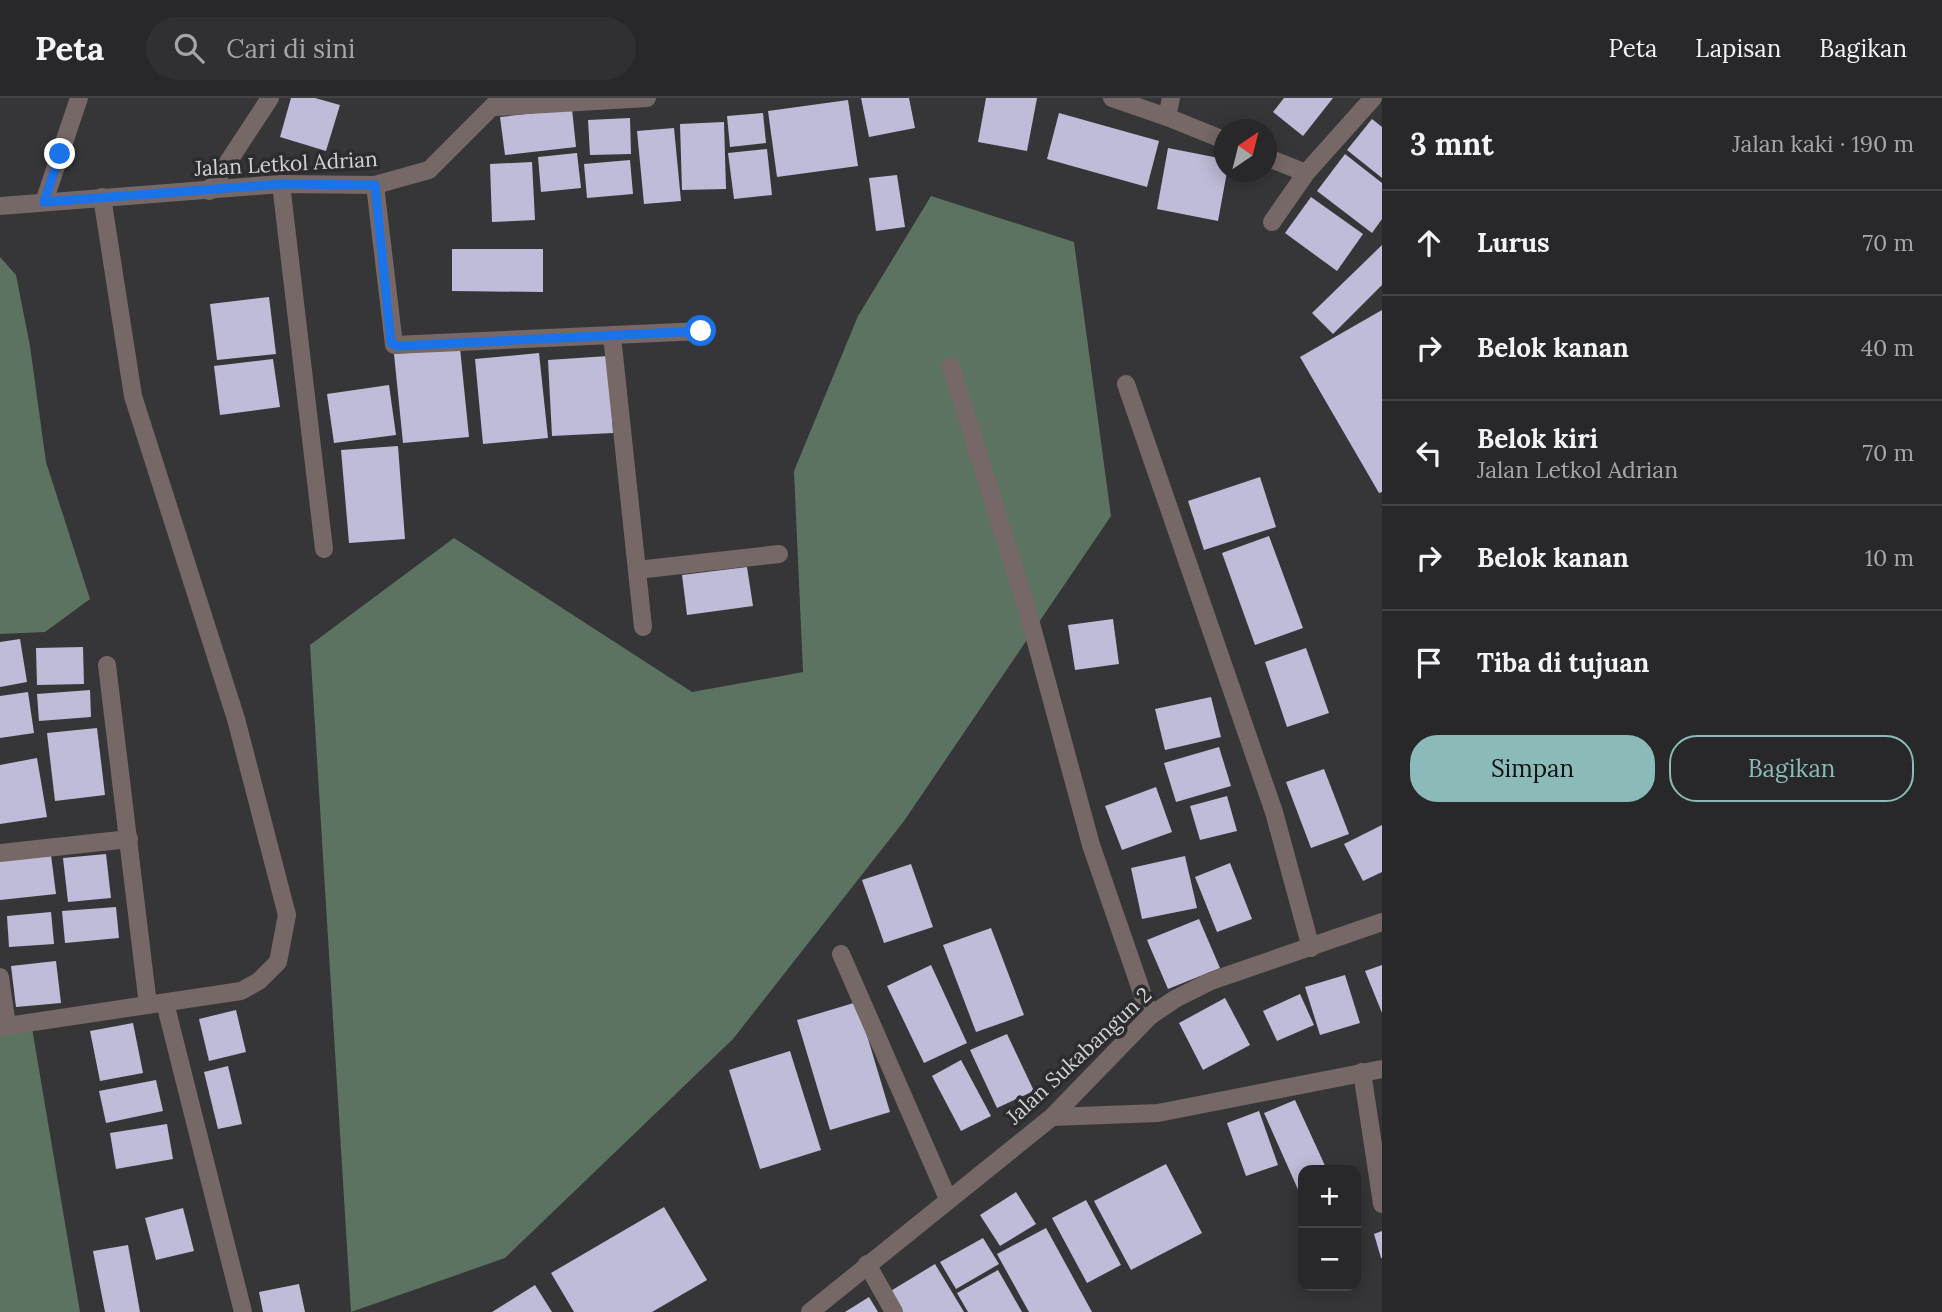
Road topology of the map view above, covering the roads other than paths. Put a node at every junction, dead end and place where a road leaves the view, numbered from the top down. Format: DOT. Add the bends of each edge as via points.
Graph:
graph roads {
  1 [pos="79,98"];
  2 [pos="270,98"];
  3 [pos="647,98"];
  4 [pos="1112,98"];
  5 [pos="1171,98"];
  6 [pos="1373,98"];
  7 [pos="498,102"];
  8 [pos="1167,117"];
  9 [pos="1214,136"];
  10 [pos="1277,162"];
  11 [pos="1306,173"];
  12 [pos="281,184"];
  13 [pos="375,185"];
  14 [pos="209,191"];
  15 [pos="102,197"];
  16 [pos="44,202"];
  17 [pos="0,206"];
  18 [pos="1272,222"];
  19 [pos="701,331"];
  20 [pos="612,336"];
  21 [pos="951,366"];
  22 [pos="1126,384"];
  23 [pos="324,549"];
  24 [pos="779,554"];
  25 [pos="637,570"];
  26 [pos="643,627"];
  27 [pos="107,666"];
  28 [pos="129,839"];
  29 [pos="0,853"];
  30 [pos="1382,922"];
  31 [pos="1311,947"];
  32 [pos="841,954"];
  33 [pos="0,977"];
  34 [pos="157,1004"];
  35 [pos="1150,1016"];
  36 [pos="4,1027"];
  37 [pos="1382,1069"];
  38 [pos="1363,1072"];
  39 [pos="1052,1116"];
  40 [pos="948,1199"];
  41 [pos="1382,1204"];
  42 [pos="867,1264"];
  43 [pos="243,1312"];
  44 [pos="810,1312"];
  45 [pos="894,1312"];
  1 -- 16 [label="street"];
  2 -- 14 [label="street"];
  3 -- 7 [label="street"];
  4 -- 8 [label="street"];
  5 -- 8 [label="street"];
  6 -- 11 [label="street"];
  7 -- 13 [label="street, Jalan Letkol Adrian" via="429,170"];
  8 -- 9 [label="street"];
  10 -- 11 [label="street"];
  11 -- 18 [label="street"];
  12 -- 13 [label="street, Jalan Letkol Adrian"];
  12 -- 14 [label="street, Jalan Letkol Adrian"];
  12 -- 23 [label="street"];
  13 -- 20 [label="street" via="394,345"];
  14 -- 15 [label="street, Jalan Letkol Adrian"];
  15 -- 16 [label="street, Jalan Letkol Adrian"];
  15 -- 34 [label="street" via="133,396 236,719 287,915 278,962 259,981 240,991"];
  16 -- 17 [label="street, Jalan Letkol Adrian"];
  19 -- 20 [label="street"];
  20 -- 25 [label="street"];
  21 -- 35 [label="street" via="1029,616 1091,845"];
  22 -- 31 [label="street" via="1274,812"];
  24 -- 25 [label="street"];
  25 -- 26 [label="street"];
  27 -- 28 [label="street"];
  28 -- 29 [label="street"];
  28 -- 34 [label="street"];
  30 -- 31 [label="street, Jalan Sukabangun 2"];
  31 -- 35 [label="street, Jalan Sukabangun 2" via="1211,981"];
  32 -- 40 [label="street"];
  33 -- 36 [label="street"];
  34 -- 36 [label="street"];
  34 -- 43 [label="street"];
  35 -- 39 [label="street, Jalan Sukabangun 2"];
  37 -- 38 [label="street"];
  38 -- 39 [label="street" via="1171,1111"];
  38 -- 41 [label="street"];
  39 -- 40 [label="street, Jalan Sukabangun 2"];
  40 -- 42 [label="street, Jalan Sukabangun 2"];
  42 -- 44 [label="street, Jalan Sukabangun 2"];
  42 -- 45 [label="street"];
}
